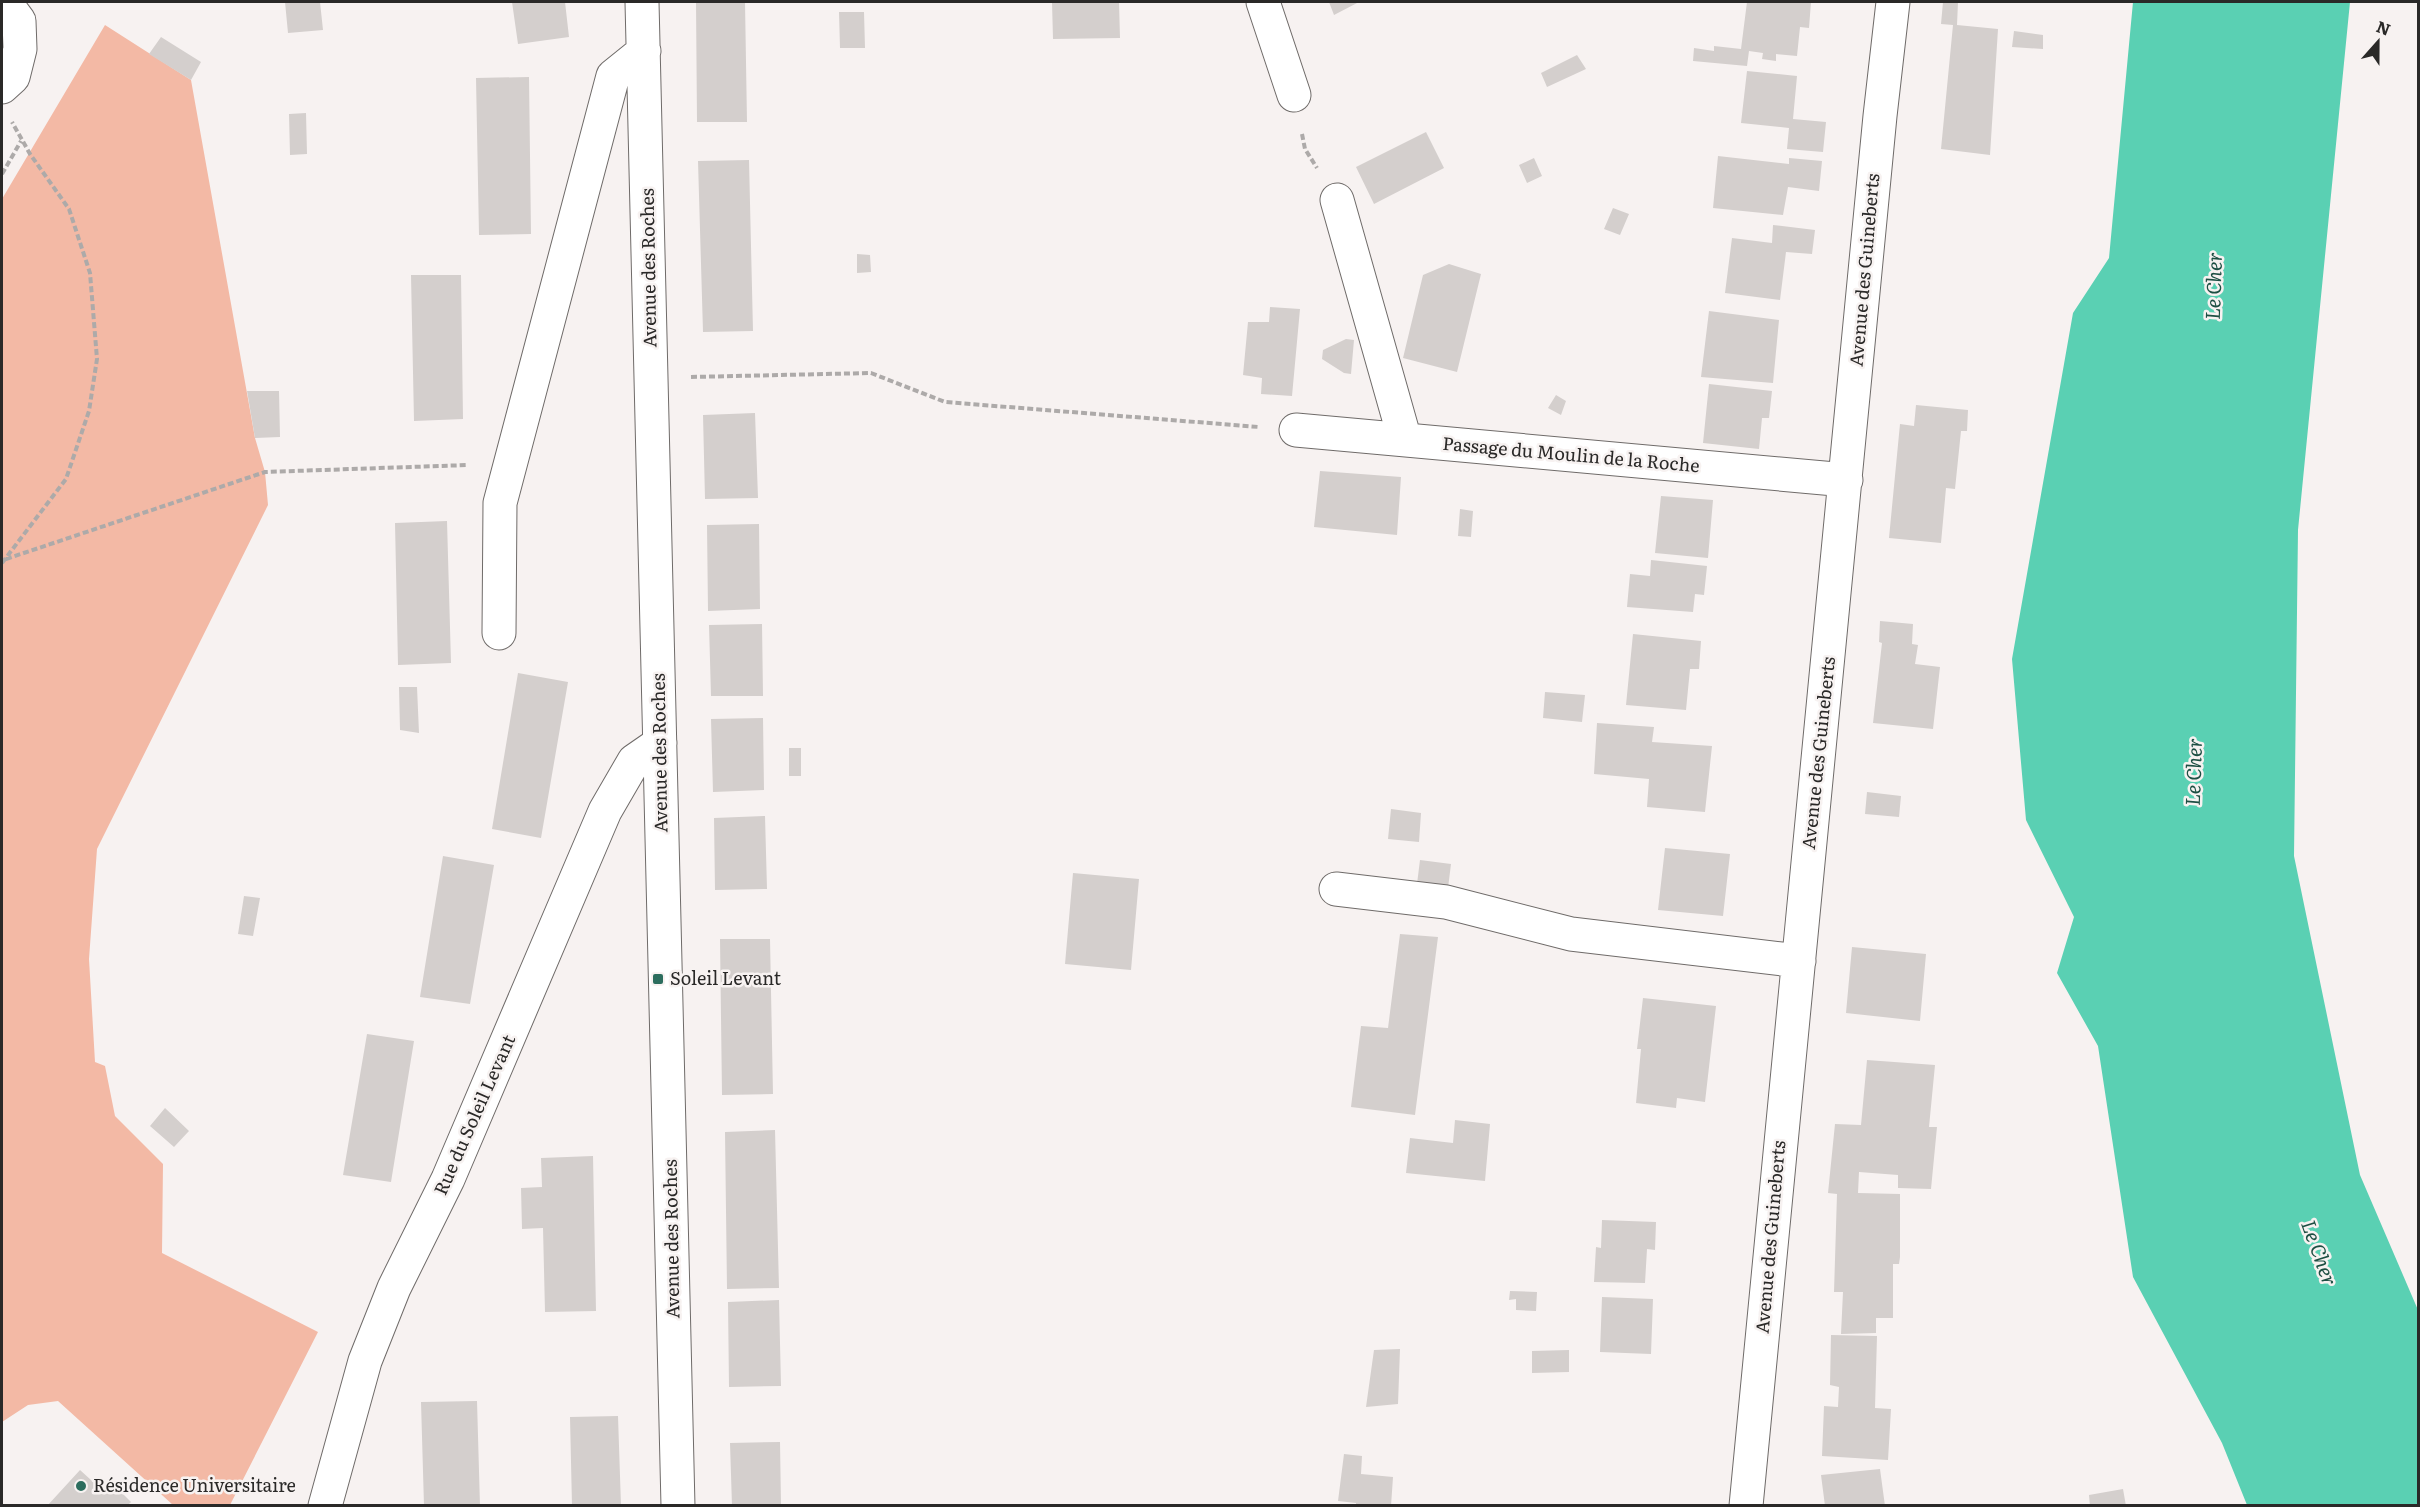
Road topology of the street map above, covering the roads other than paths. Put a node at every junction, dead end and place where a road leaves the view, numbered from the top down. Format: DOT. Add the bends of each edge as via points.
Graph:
graph roads {
  1 [pos="5,2"];
  2 [pos="642,2"];
  3 [pos="1263,2"];
  4 [pos="1893,2"];
  5 [pos="644,51"];
  6 [pos="2,87"];
  7 [pos="1294,95"];
  8 [pos="1337,200"];
  9 [pos="1296,430"];
  10 [pos="1405,440"];
  11 [pos="1846,480"];
  12 [pos="499,633"];
  13 [pos="660,743"];
  14 [pos="1335,889"];
  15 [pos="1799,961"];
  16 [pos="325,1506"];
  17 [pos="678,1506"];
  18 [pos="1746,1506"];
  1 -- 6 [label="street" via="19,21 20,49 13,77"];
  2 -- 5 [label="street, Avenue des Roches"];
  3 -- 7 [label="street"];
  4 -- 11 [label="street, Avenue des Guineberts"];
  5 -- 12 [label="street" via="613,76 500,503"];
  5 -- 13 [label="street, Avenue des Roches"];
  8 -- 10 [label="street"];
  9 -- 10 [label="street, Passage du Moulin de la Roche"];
  10 -- 11 [label="street, Passage du Moulin de la Roche"];
  11 -- 15 [label="street, Avenue des Guineberts"];
  13 -- 16 [label="street, Rue du Soleil Levant" via="634,762 605,811 448,1179 394,1288 365,1361"];
  13 -- 17 [label="street, Avenue des Roches"];
  14 -- 15 [label="street" via="1446,902 1571,934"];
  15 -- 18 [label="street, Avenue des Guineberts"];
}
